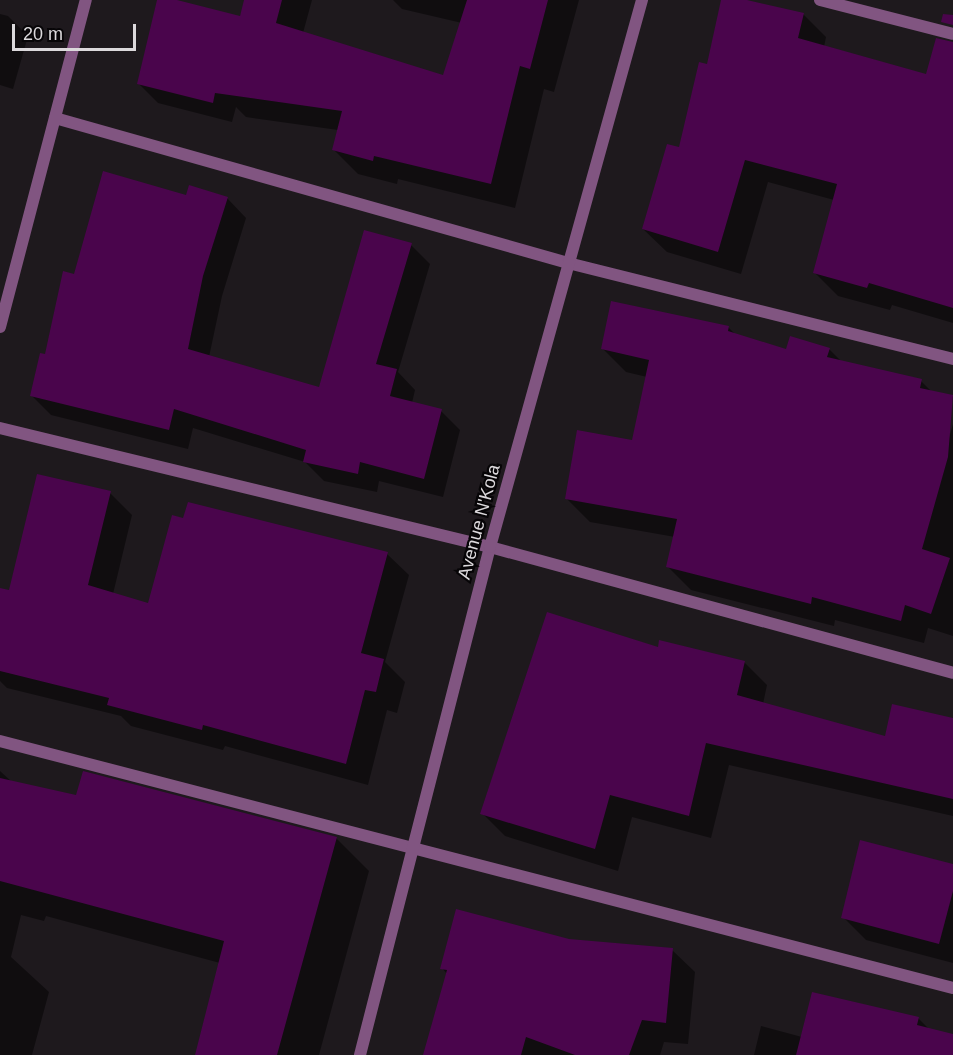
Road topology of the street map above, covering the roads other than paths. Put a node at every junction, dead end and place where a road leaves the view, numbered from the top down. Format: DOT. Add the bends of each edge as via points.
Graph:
graph roads {
  1 [pos="86,0"];
  2 [pos="642,0"];
  3 [pos="820,0"];
  4 [pos="953,34"];
  5 [pos="55,118"];
  6 [pos="568,263"];
  7 [pos="0,327"];
  8 [pos="953,359"];
  9 [pos="0,428"];
  10 [pos="490,547"];
  11 [pos="953,673"];
  12 [pos="0,741"];
  13 [pos="415,850"];
  14 [pos="953,988"];
  15 [pos="360,1055"];
  1 -- 5 [label="street"];
  2 -- 6 [label="street, Avenue N'Kola"];
  3 -- 4 [label="street"];
  5 -- 6 [label="street"];
  5 -- 7 [label="street"];
  6 -- 8 [label="street"];
  6 -- 10 [label="street, Avenue N'Kola"];
  9 -- 10 [label="street"];
  10 -- 11 [label="street"];
  10 -- 13 [label="street, Avenue N'Kola"];
  12 -- 13 [label="street"];
  13 -- 14 [label="street"];
  13 -- 15 [label="street, Avenue N'Kola"];
}
